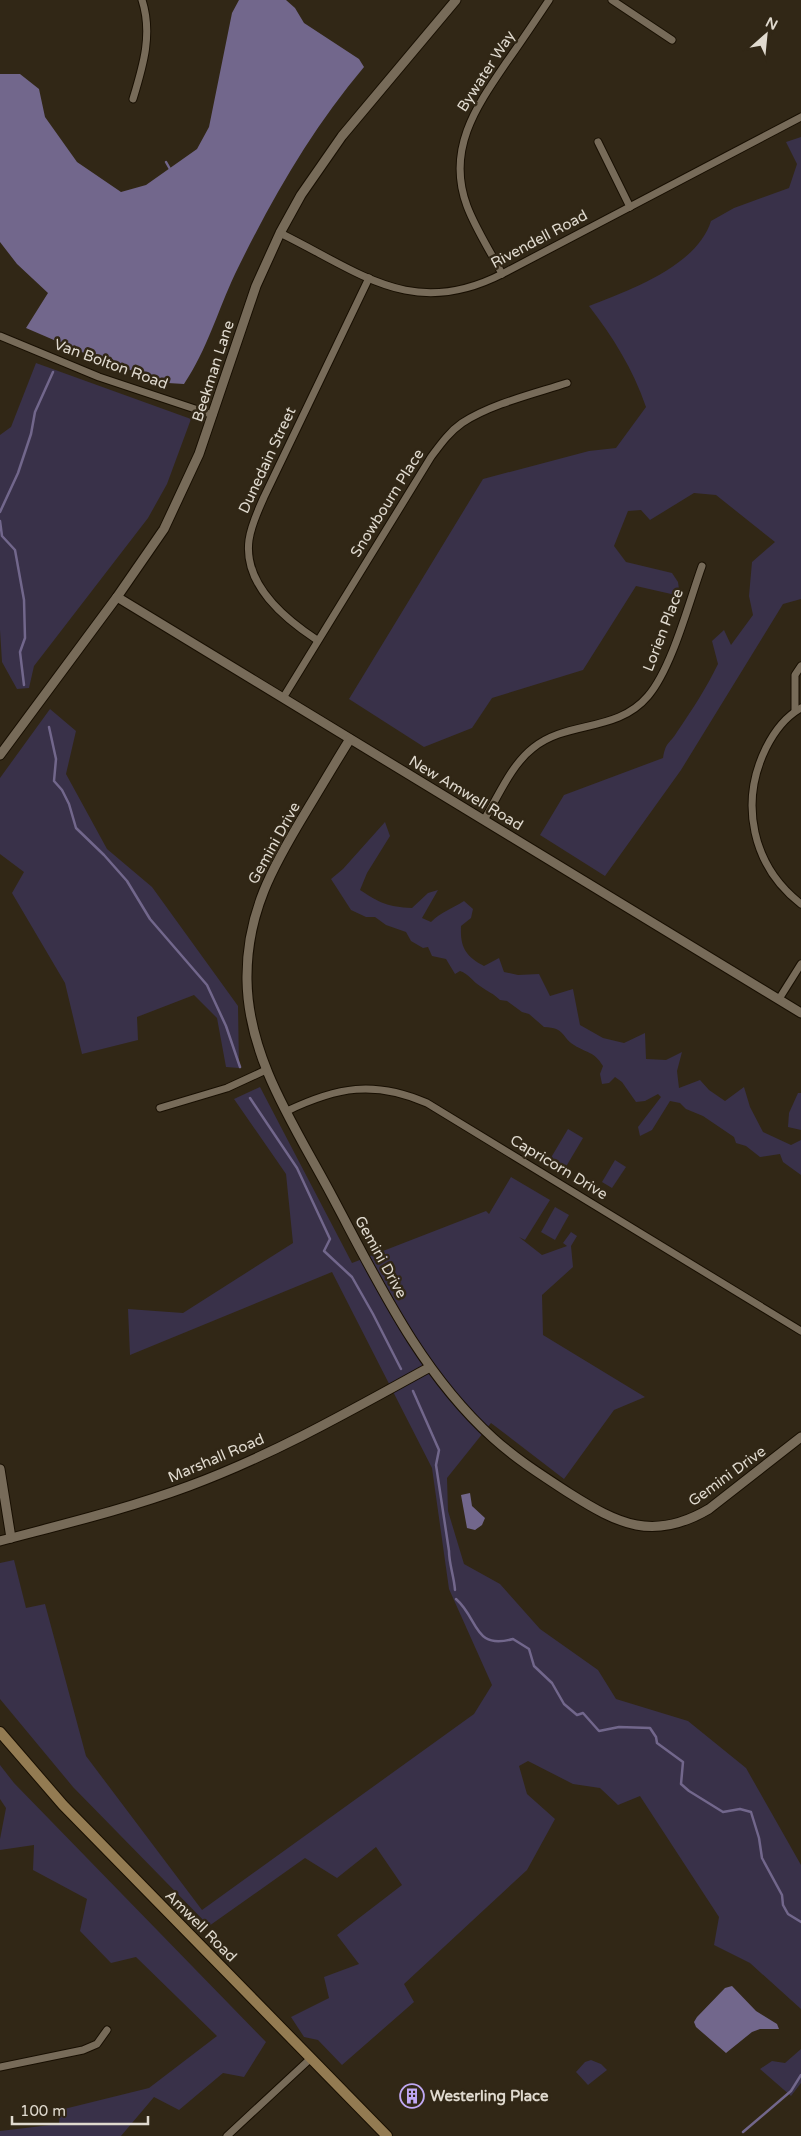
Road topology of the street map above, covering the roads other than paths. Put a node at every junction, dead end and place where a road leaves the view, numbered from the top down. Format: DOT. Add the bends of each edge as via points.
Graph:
graph roads {
  1 [pos="142,0"];
  2 [pos="456,0"];
  3 [pos="549,0"];
  4 [pos="612,0"];
  5 [pos="672,40"];
  6 [pos="132,99"];
  7 [pos="801,117"];
  8 [pos="598,142"];
  9 [pos="630,207"];
  10 [pos="280,233"];
  11 [pos="502,274"];
  12 [pos="369,278"];
  13 [pos="0,336"];
  14 [pos="566,382"];
  15 [pos="213,415"];
  16 [pos="702,566"];
  17 [pos="117,597"];
  18 [pos="317,640"];
  19 [pos="801,666"];
  20 [pos="283,698"];
  21 [pos="798,710"];
  22 [pos="350,739"];
  23 [pos="0,755"];
  24 [pos="484,820"];
  25 [pos="801,904"];
  26 [pos="801,964"];
  27 [pos="780,1000"];
  28 [pos="801,1012"];
  29 [pos="266,1070"];
  30 [pos="160,1108"];
  31 [pos="287,1112"];
  32 [pos="801,1331"];
  33 [pos="430,1368"];
  34 [pos="801,1437"];
  35 [pos="0,1474"];
  36 [pos="11,1538"];
  37 [pos="0,1541"];
  38 [pos="0,1732"];
  39 [pos="107,2030"];
  40 [pos="310,2059"];
  41 [pos="0,2067"];
  42 [pos="227,2136"];
  43 [pos="387,2136"];
  1 -- 6 [label="street" via="148,39"];
  2 -- 10 [label="street, Beekman Lane" via="342,136 306,187"];
  3 -- 11 [label="street, Bywater Way" via="482,99 469,122 461,155 468,207"];
  4 -- 5 [label="street"];
  7 -- 9 [label="street, Rivendell Road"];
  8 -- 9 [label="street"];
  9 -- 11 [label="street, Rivendell Road"];
  10 -- 12 [label="street, Rivendell Road"];
  10 -- 15 [label="street, Beekman Lane" via="247,312"];
  11 -- 12 [label="street, Rivendell Road" via="482,285 430,294 392,287"];
  12 -- 18 [label="street, Dunedain Street" via="252,523 248,542 256,582 270,602"];
  13 -- 15 [label="street, Van Bolton Road" via="99,377"];
  14 -- 18 [label="street, Snowbourn Place" via="482,413 445,438"];
  15 -- 17 [label="street, Beekman Lane" via="190,477 164,529"];
  16 -- 24 [label="street, Lorien Place" via="668,662 648,696 621,717 556,735 533,747 514,769"];
  17 -- 20 [label="street, New Amwell Road"];
  17 -- 23 [label="street, Beekman Lane"];
  18 -- 20 [label="street, Snowbourn Place"];
  19 -- 21 [label="street" via="796,675"];
  20 -- 22 [label="street, New Amwell Road"];
  21 -- 25 [label="street" via="783,721 757,766 752,808 757,839 766,865"];
  22 -- 24 [label="street, New Amwell Road"];
  22 -- 29 [label="street, Gemini Drive" via="273,866 256,912 248,958 248,992 255,1037"];
  24 -- 27 [label="street, New Amwell Road"];
  26 -- 27 [label="street"];
  27 -- 28 [label="street, New Amwell Road"];
  29 -- 30 [label="street" via="227,1088"];
  29 -- 31 [label="street, Gemini Drive"];
  31 -- 32 [label="street, Capricorn Drive" via="315,1098 348,1089 390,1091 414,1098"];
  31 -- 33 [label="street, Gemini Drive" via="388,1300"];
  33 -- 34 [label="street, Gemini Drive" via="463,1408 508,1451 599,1512 633,1526 655,1527 698,1516"];
  33 -- 36 [label="street, Marshall Road" via="267,1452 190,1486 80,1521"];
  35 -- 36 [label="street"];
  36 -- 37 [label="street, Marshall Road"];
  38 -- 40 [label="main road, Amwell Road" via="62,1805"];
  39 -- 41 [label="street" via="96,2044 83,2050"];
  40 -- 42 [label="street"];
  40 -- 43 [label="main road, Amwell Road"];
}
